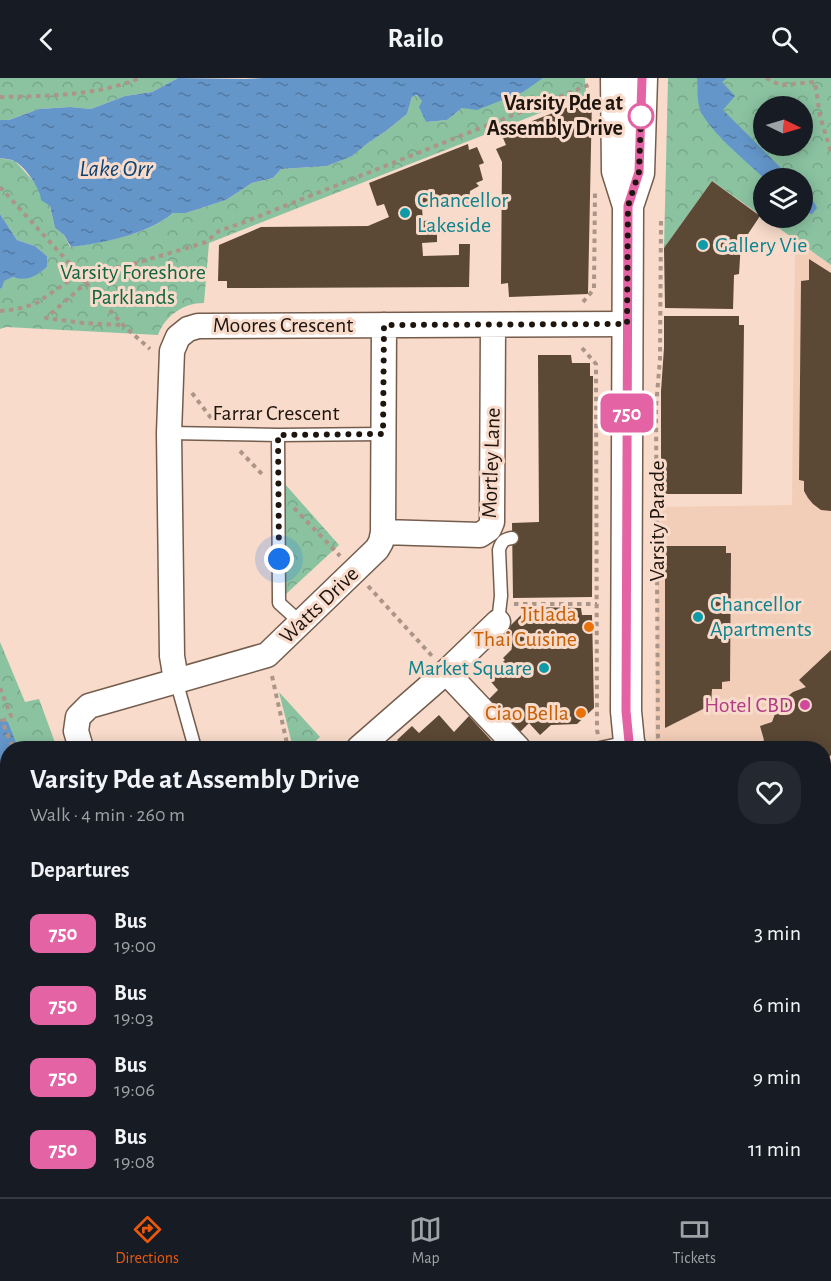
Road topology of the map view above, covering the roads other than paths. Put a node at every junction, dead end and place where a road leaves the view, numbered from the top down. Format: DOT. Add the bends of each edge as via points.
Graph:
graph roads {
  1 [pos="642,78"];
  2 [pos="606,80"];
  3 [pos="628,206"];
  4 [pos="627,324"];
  5 [pos="384,325"];
  6 [pos="493,325"];
  7 [pos="170,433"];
  8 [pos="383,434"];
  9 [pos="278,435"];
  10 [pos="383,532"];
  11 [pos="513,538"];
  12 [pos="506,613"];
  13 [pos="301,623"];
  14 [pos="446,672"];
  15 [pos="176,680"];
  16 [pos="79,741"];
  17 [pos="193,741"];
  18 [pos="367,741"];
  19 [pos="511,741"];
  20 [pos="618,741"];
  1 -- 3 [label="street, Varsity Parade" via="639,172"];
  2 -- 3 [label="street, Varsity Parade" via="618,171"];
  3 -- 4 [label="street, Varsity Parade"];
  4 -- 6 [label="street, Moores Crescent"];
  4 -- 20 [label="street, Varsity Parade" via="626,711"];
  5 -- 6 [label="street, Moores Crescent"];
  5 -- 7 [label="street, Moores Crescent" via="188,329 178,337 172,351"];
  5 -- 8 [label="street, Watts Drive"];
  6 -- 10 [label="street, Mortley Lane" via="489,530 480,535"];
  7 -- 9 [label="lane, Farrar Crescent"];
  7 -- 15 [label="street, Moores Crescent" via="172,656"];
  8 -- 9 [label="lane, Farrar Crescent"];
  8 -- 10 [label="street, Watts Drive"];
  9 -- 13 [label="lane" via="279,603"];
  10 -- 13 [label="street, Watts Drive" via="377,549"];
  11 -- 12 [label="lane" via="504,540 500,550 501,596"];
  12 -- 14 [label="street"];
  13 -- 15 [label="street, Watts Drive" via="267,655"];
  14 -- 18 [label="street"];
  14 -- 19 [label="street"];
  15 -- 16 [label="street, Watts Drive" via="89,706 78,717"];
  15 -- 17 [label="lane"];
}
